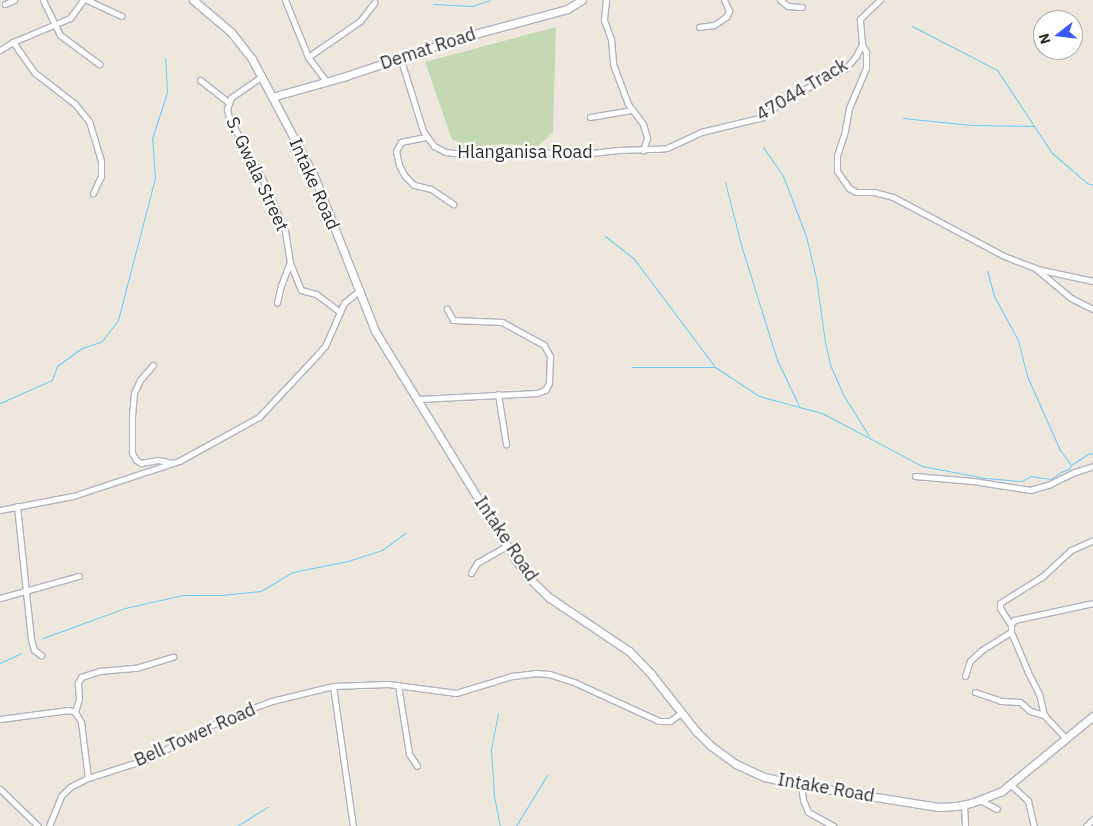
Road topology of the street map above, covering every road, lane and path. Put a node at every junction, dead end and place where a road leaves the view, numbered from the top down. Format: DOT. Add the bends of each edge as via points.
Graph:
graph roads {
  1 [pos="14,0"];
  2 [pos="43,0"];
  3 [pos="85,0"];
  4 [pos="193,0"];
  5 [pos="285,0"];
  6 [pos="582,0"];
  7 [pos="606,0"];
  8 [pos="724,0"];
  9 [pos="780,0"];
  10 [pos="880,0"];
  11 [pos="375,2"];
  12 [pos="5,4"];
  13 [pos="802,7"];
  14 [pos="122,16"];
  15 [pos="54,25"];
  16 [pos="699,27"];
  17 [pos="13,42"];
  18 [pos="862,44"];
  19 [pos="0,50"];
  20 [pos="308,57"];
  21 [pos="400,57"];
  22 [pos="99,64"];
  23 [pos="262,76"];
  24 [pos="200,80"];
  25 [pos="326,81"];
  26 [pos="272,97"];
  27 [pos="228,102"];
  28 [pos="632,110"];
  29 [pos="590,117"];
  30 [pos="426,137"];
  31 [pos="682,141"];
  32 [pos="643,150"];
  33 [pos="93,194"];
  34 [pos="453,204"];
  35 [pos="290,262"];
  36 [pos="1035,268"];
  37 [pos="1093,281"];
  38 [pos="360,290"];
  39 [pos="277,303"];
  40 [pos="447,309"];
  41 [pos="1093,309"];
  42 [pos="340,312"];
  43 [pos="153,365"];
  44 [pos="498,394"];
  45 [pos="419,399"];
  46 [pos="506,444"];
  47 [pos="173,463"];
  48 [pos="1093,466"];
  49 [pos="915,476"];
  50 [pos="17,506"];
  51 [pos="0,510"];
  52 [pos="1093,540"];
  53 [pos="507,546"];
  54 [pos="471,572"];
  55 [pos="79,576"];
  56 [pos="25,592"];
  57 [pos="0,598"];
  58 [pos="1093,603"];
  59 [pos="1011,625"];
  60 [pos="1011,632"];
  61 [pos="41,655"];
  62 [pos="173,657"];
  63 [pos="965,676"];
  64 [pos="398,685"];
  65 [pos="333,686"];
  66 [pos="975,692"];
  67 [pos="75,712"];
  68 [pos="681,713"];
  69 [pos="1044,715"];
  70 [pos="1093,716"];
  71 [pos="0,719"];
  72 [pos="1066,739"];
  73 [pos="417,766"];
  74 [pos="88,778"];
  75 [pos="1010,784"];
  76 [pos="802,785"];
  77 [pos="0,789"];
  78 [pos="980,800"];
  79 [pos="964,805"];
  80 [pos="997,809"];
  81 [pos="1093,820"];
  82 [pos="38,826"];
  83 [pos="49,826"];
  84 [pos="353,826"];
  85 [pos="832,826"];
  86 [pos="965,826"];
  87 [pos="1034,826"];
  88 [pos="1086,826"];
  1 -- 12 [label="street"];
  2 -- 15 [label="street"];
  3 -- 14 [label="street"];
  3 -- 15 [label="street" via="70,18"];
  4 -- 23 [label="street, Intake Road" via="231,32"];
  5 -- 20 [label="street"];
  6 -- 21 [label="street, Demat Road" via="567,9"];
  7 -- 28 [label="street" via="604,20 612,44 613,64"];
  8 -- 16 [label="street" via="729,12 726,17"];
  9 -- 13 [label="street" via="788,6"];
  10 -- 18 [label="street, 47044 Track" via="860,19"];
  11 -- 20 [label="street" via="360,21"];
  15 -- 17 [label="street"];
  15 -- 22 [label="street" via="66,40"];
  17 -- 19 [label="street"];
  17 -- 33 [label="street" via="35,73 75,104 89,121 101,161 101,176"];
  18 -- 31 [label="street, 47044 Track" via="846,68 785,99 763,117 701,132"];
  18 -- 36 [label="street" via="866,52 866,68 849,108 837,155 836,167 842,179 856,192 893,197 1004,256"];
  20 -- 25 [label="street"];
  21 -- 25 [label="street, Demat Road"];
  21 -- 30 [label="street"];
  23 -- 26 [label="street, Intake Road"];
  23 -- 27 [label="street, S. Gwala Street"];
  24 -- 27 [label="street, S. Gwala Street"];
  25 -- 26 [label="street, Demat Road"];
  26 -- 38 [label="street, Intake Road" via="314,176"];
  27 -- 35 [label="street, S. Gwala Street" via="229,118 283,224"];
  28 -- 29 [label="street"];
  28 -- 32 [label="street" via="642,121 646,132"];
  30 -- 32 [label="street, Hlanganisa Road" via="439,149 455,154 529,150 573,155"];
  30 -- 34 [label="street" via="401,142 396,151 399,165 414,185 431,189"];
  31 -- 32 [label="street, Hlanganisa Road" via="666,148"];
  35 -- 39 [label="street"];
  35 -- 42 [label="street, S. Gwala Street" via="301,290 316,294"];
  36 -- 37 [label="street"];
  36 -- 41 [label="street" via="1071,298"];
  38 -- 42 [label="street" via="349,298"];
  38 -- 45 [label="street, Intake Road" via="380,339"];
  40 -- 44 [label="street" via="450,317 458,321 510,325 549,350 549,383 545,390"];
  42 -- 47 [label="street" via="325,346 265,412"];
  43 -- 47 [label="street" via="134,393 132,453 141,463 158,460"];
  44 -- 45 [label="street"];
  44 -- 46 [label="street"];
  45 -- 53 [label="street, Intake Road"];
  47 -- 50 [label="street" via="73,496"];
  48 -- 49 [label="street" via="1030,490"];
  50 -- 51 [label="street"];
  50 -- 56 [label="street"];
  52 -- 59 [label="street" via="1071,550 1043,576 1000,603"];
  53 -- 54 [label="street" via="477,563"];
  53 -- 68 [label="street, Intake Road" via="529,578 550,598 629,651"];
  55 -- 56 [label="street"];
  56 -- 57 [label="street"];
  56 -- 61 [label="street" via="31,639 34,650"];
  58 -- 59 [label="street" via="1014,620"];
  59 -- 60 [label="street"];
  60 -- 63 [label="street" via="970,661"];
  60 -- 69 [label="street" via="1039,694"];
  62 -- 67 [label="street" via="136,668 88,673 78,683 79,699"];
  64 -- 65 [label="street, Bell Tower Road"];
  64 -- 68 [label="street, Bell Tower Road" via="456,693 524,674 542,674 576,683 659,721 670,721"];
  64 -- 73 [label="street" via="409,754"];
  65 -- 74 [label="street, Bell Tower Road" via="250,709 207,727 150,758"];
  65 -- 84 [label="street"];
  66 -- 69 [label="street" via="1001,701 1018,700 1030,711"];
  67 -- 71 [label="street" via="68,710"];
  67 -- 74 [label="street" via="81,722"];
  68 -- 76 [label="street, Intake Road" via="711,746 736,764 764,776"];
  69 -- 72 [label="street"];
  70 -- 72 [label="street, Intake Road"];
  72 -- 75 [label="street, Intake Road"];
  74 -- 83 [label="street, Bell Tower Road" via="64,791"];
  75 -- 78 [label="street, Intake Road"];
  75 -- 87 [label="street" via="1028,801"];
  76 -- 79 [label="street, Intake Road" via="938,807"];
  76 -- 85 [label="street" via="808,812"];
  77 -- 82 [label="street"];
  78 -- 79 [label="street, Intake Road"];
  78 -- 80 [label="street"];
  79 -- 86 [label="street"];
  81 -- 88 [label="street"];
}
